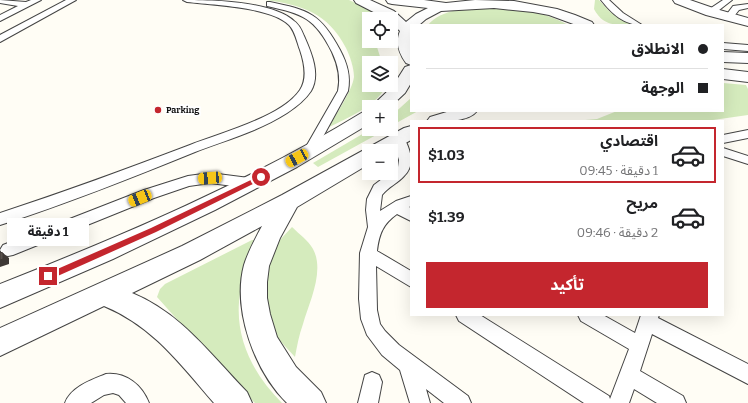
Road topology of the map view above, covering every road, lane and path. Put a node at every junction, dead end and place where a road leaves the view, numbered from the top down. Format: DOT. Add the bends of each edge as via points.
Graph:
graph roads {
  1 [pos="37,0"];
  2 [pos="72,0"];
  3 [pos="187,0"];
  4 [pos="244,0"];
  5 [pos="360,0"];
  6 [pos="392,0"];
  7 [pos="605,0"];
  8 [pos="679,0"];
  9 [pos="728,0"];
  10 [pos="0,1"];
  11 [pos="503,1"];
  12 [pos="454,3"];
  13 [pos="27,5"];
  14 [pos="748,6"];
  15 [pos="577,7"];
  16 [pos="711,12"];
  17 [pos="728,18"];
  18 [pos="1,20"];
  19 [pos="748,22"];
  20 [pos="412,24"];
  21 [pos="586,24"];
  22 [pos="636,24"];
  23 [pos="410,26"];
  24 [pos="18,29"];
  25 [pos="407,30"];
  26 [pos="2,37"];
  27 [pos="724,46"];
  28 [pos="748,48"];
  29 [pos="724,56"];
  30 [pos="410,58"];
  31 [pos="748,58"];
  32 [pos="410,72"];
  33 [pos="724,74"];
  34 [pos="748,76"];
  35 [pos="387,100"];
  36 [pos="465,112"];
  37 [pos="362,120"];
  38 [pos="439,120"];
  39 [pos="748,134"];
  40 [pos="405,135"];
  41 [pos="724,139"];
  42 [pos="389,144"];
  43 [pos="309,152"];
  44 [pos="724,152"];
  45 [pos="362,159"];
  46 [pos="748,160"];
  47 [pos="248,184"];
  48 [pos="290,201"];
  49 [pos="406,207"];
  50 [pos="0,219"];
  51 [pos="375,226"];
  52 [pos="368,253"];
  53 [pos="8,254"];
  54 [pos="410,279"];
  55 [pos="103,294"];
  56 [pos="0,296"];
  57 [pos="467,316"];
  58 [pos="589,316"];
  59 [pos="649,319"];
  60 [pos="0,342"];
  61 [pos="639,345"];
  62 [pos="408,363"];
  63 [pos="748,374"];
  64 [pos="629,375"];
  65 [pos="372,382"];
  66 [pos="75,403"];
  67 [pos="139,403"];
  68 [pos="236,403"];
  69 [pos="310,403"];
  70 [pos="368,403"];
  71 [pos="420,403"];
  72 [pos="461,403"];
  73 [pos="602,403"];
  74 [pos="619,403"];
  75 [pos="676,403"];
  1 -- 13 [label="lane"];
  2 -- 24 [label="lane"];
  3 -- 50 [label="lane" via="263,10 289,20 299,34 310,68 311,77 304,93 290,106 268,118 143,168"];
  4 -- 43 [label="lane" via="282,6 312,18 325,30 344,69 343,92"];
  5 -- 25 [label="street" via="389,14"];
  6 -- 12 [label="street"];
  7 -- 22 [label="lane" via="620,15"];
  8 -- 16 [label="street"];
  9 -- 16 [label="lane"];
  10 -- 13 [label="lane"];
  11 -- 12 [label="street"];
  11 -- 21 [label="street" via="553,10"];
  12 -- 20 [label="street" via="428,12"];
  13 -- 18 [label="lane"];
  14 -- 17 [label="lane" via="736,8"];
  15 -- 21 [label="street"];
  16 -- 17 [label="street"];
  17 -- 19 [label="street"];
  18 -- 24 [label="lane"];
  23 -- 25 [label="street"];
  24 -- 26 [label="lane"];
  25 -- 30 [label="street" via="404,40"];
  27 -- 28 [label="lane"];
  29 -- 31 [label="street"];
  32 -- 35 [label="street" via="399,89"];
  33 -- 34 [label="street"];
  36 -- 38 [label="street"];
  37 -- 43 [label="street"];
  39 -- 41 [label="lane"];
  40 -- 42 [label="street"];
  40 -- 51 [label="lane" via="406,163 401,174 379,188 374,196"];
  43 -- 47 [label="street"];
  44 -- 46 [label="lane"];
  45 -- 48 [label="street"];
  47 -- 53 [label="lane" via="210,178 175,185 143,203"];
  47 -- 56 [label="street" via="154,230"];
  48 -- 55 [label="street" via="191,253"];
  48 -- 69 [label="street" via="261,251 254,280 255,311 264,344 283,375"];
  49 -- 51 [label="lane" via="386,215"];
  51 -- 52 [label="lane"];
  52 -- 54 [label="lane"];
  52 -- 62 [label="lane" via="370,320 375,333 383,343"];
  55 -- 60 [label="street"];
  55 -- 68 [label="street" via="124,302 164,326"];
  57 -- 73 [label="lane"];
  58 -- 61 [label="lane"];
  59 -- 61 [label="lane"];
  59 -- 63 [label="lane"];
  61 -- 64 [label="lane"];
  62 -- 71 [label="lane"];
  62 -- 72 [label="lane"];
  64 -- 74 [label="lane"];
  64 -- 75 [label="lane"];
  65 -- 70 [label="lane"];
  66 -- 67 [label="lane" via="100,386 109,384 118,384 126,388"];
}
